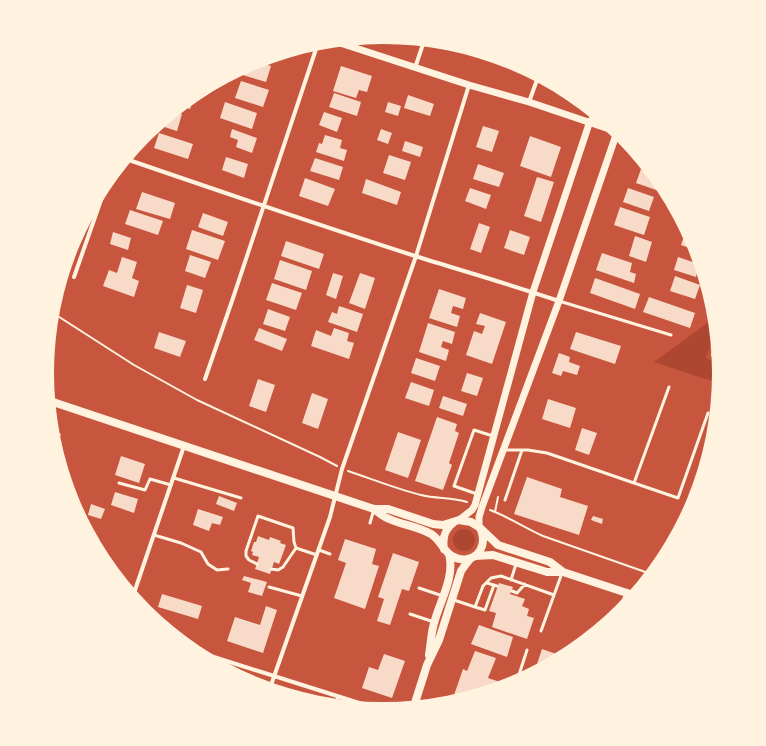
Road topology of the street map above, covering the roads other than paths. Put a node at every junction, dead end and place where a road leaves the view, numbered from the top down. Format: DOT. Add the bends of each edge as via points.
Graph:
graph roads {
  1 [pos="349,46"];
  2 [pos="422,47"];
  3 [pos="315,51"];
  4 [pos="415,68"];
  5 [pos="536,82"];
  6 [pos="469,85"];
  7 [pos="529,102"];
  8 [pos="591,119"];
  9 [pos="590,122"];
  10 [pos="600,126"];
  11 [pos="614,138"];
  12 [pos="132,161"];
  13 [pos="264,206"];
  14 [pos="98,208"];
  15 [pos="416,256"];
  16 [pos="74,277"];
  17 [pos="534,292"];
  18 [pos="560,302"];
  19 [pos="671,335"];
  20 [pos="205,379"];
  21 [pos="669,387"];
  22 [pos="56,403"];
  23 [pos="708,413"];
  24 [pos="493,436"];
  25 [pos="184,446"];
  26 [pos="504,450"];
  27 [pos="522,450"];
  28 [pos="174,478"];
  29 [pos="119,483"];
  30 [pos="634,483"];
  31 [pos="171,485"];
  32 [pos="478,494"];
  33 [pos="336,497"];
  34 [pos="241,498"];
  35 [pos="505,500"];
  36 [pos="374,509"];
  37 [pos="456,521"];
  38 [pos="370,523"];
  39 [pos="480,528"];
  40 [pos="154,535"];
  41 [pos="296,548"];
  42 [pos="446,551"];
  43 [pos="318,552"];
  44 [pos="330,554"];
  45 [pos="473,557"];
  46 [pos="516,562"];
  47 [pos="257,564"];
  48 [pos="228,569"];
  49 [pos="271,569"];
  50 [pos="563,572"];
  51 [pos="511,580"];
  52 [pos="487,583"];
  53 [pos="524,584"];
  54 [pos="269,586"];
  55 [pos="419,588"];
  56 [pos="135,589"];
  57 [pos="512,591"];
  58 [pos="627,593"];
  59 [pos="554,595"];
  60 [pos="302,596"];
  61 [pos="443,596"];
  62 [pos="452,599"];
  63 [pos="475,606"];
  64 [pos="410,614"];
  65 [pos="434,622"];
  66 [pos="541,631"];
  67 [pos="527,650"];
  68 [pos="219,659"];
  69 [pos="427,665"];
  70 [pos="520,672"];
  71 [pos="274,676"];
  72 [pos="272,683"];
  73 [pos="338,697"];
  74 [pos="347,700"];
  75 [pos="416,700"];
  1 -- 4 [label="street"];
  2 -- 4 [label="street"];
  3 -- 13 [label="street"];
  4 -- 6 [label="street"];
  5 -- 7 [label="street"];
  6 -- 7 [label="street"];
  6 -- 15 [label="street"];
  7 -- 9 [label="street"];
  8 -- 9 [label="street"];
  9 -- 10 [label="street"];
  9 -- 17 [label="street"];
  11 -- 18 [label="street"];
  12 -- 13 [label="street"];
  13 -- 15 [label="street"];
  13 -- 20 [label="street"];
  14 -- 16 [label="street"];
  15 -- 17 [label="street"];
  15 -- 33 [label="street" via="342,469"];
  17 -- 18 [label="street"];
  17 -- 24 [label="street"];
  18 -- 19 [label="lane"];
  18 -- 26 [label="street"];
  21 -- 30 [label="lane"];
  22 -- 25 [label="main road"];
  23 -- 30 [label="lane" via="678,498"];
  24 -- 32 [label="street"];
  24 -- 32 [label="lane" via="474,430 454,486"];
  25 -- 28 [label="street"];
  25 -- 33 [label="main road"];
  26 -- 27 [label="lane"];
  26 -- 39 [label="street" via="479,517"];
  27 -- 30 [label="lane" via="546,453"];
  27 -- 35 [label="lane"];
  28 -- 31 [label="street"];
  28 -- 34 [label="lane"];
  29 -- 31 [label="lane" via="145,490 150,479"];
  31 -- 40 [label="street"];
  32 -- 37 [label="street" via="472,510"];
  33 -- 36 [label="main road"];
  33 -- 43 [label="street"];
  36 -- 37 [label="main road" via="388,509 433,524 443,525"];
  36 -- 38 [label="lane"];
  36 -- 42 [label="main road" via="385,518 431,534"];
  37 -- 39 [label="main road" via="471,522"];
  37 -- 42 [label="main road" via="448,526 445,533 443,540"];
  39 -- 45 [label="main road" via="484,538 483,546"];
  39 -- 50 [label="main road" via="498,545 550,562"];
  40 -- 48 [label="lane" via="201,552 208,564 217,570"];
  40 -- 56 [label="street"];
  41 -- 43 [label="lane"];
  41 -- 47 [label="lane" via="293,528 258,516 246,551 249,560"];
  41 -- 49 [label="lane" via="283,567 278,570"];
  42 -- 45 [label="main road" via="461,559"];
  42 -- 61 [label="main road" via="451,566"];
  43 -- 44 [label="lane"];
  43 -- 60 [label="street"];
  45 -- 46 [label="main road" via="493,556"];
  45 -- 62 [label="main road" via="462,571"];
  46 -- 50 [label="main road" via="547,572"];
  46 -- 51 [label="lane"];
  50 -- 58 [label="main road"];
  50 -- 59 [label="lane"];
  51 -- 52 [label="lane" via="501,576 491,578"];
  51 -- 53 [label="lane"];
  52 -- 63 [label="lane"];
  52 -- 63 [label="lane" via="496,586 485,610"];
  53 -- 57 [label="lane" via="517,593"];
  53 -- 59 [label="lane"];
  54 -- 60 [label="lane"];
  55 -- 61 [label="lane"];
  59 -- 66 [label="lane"];
  60 -- 71 [label="street"];
  61 -- 65 [label="main road"];
  62 -- 63 [label="lane"];
  62 -- 69 [label="main road" via="439,640"];
  64 -- 65 [label="lane"];
  65 -- 69 [label="main road"];
  67 -- 70 [label="lane"];
  68 -- 71 [label="street"];
  69 -- 75 [label="main road"];
  71 -- 72 [label="street"];
  71 -- 73 [label="street"];
  73 -- 74 [label="street"];
}
